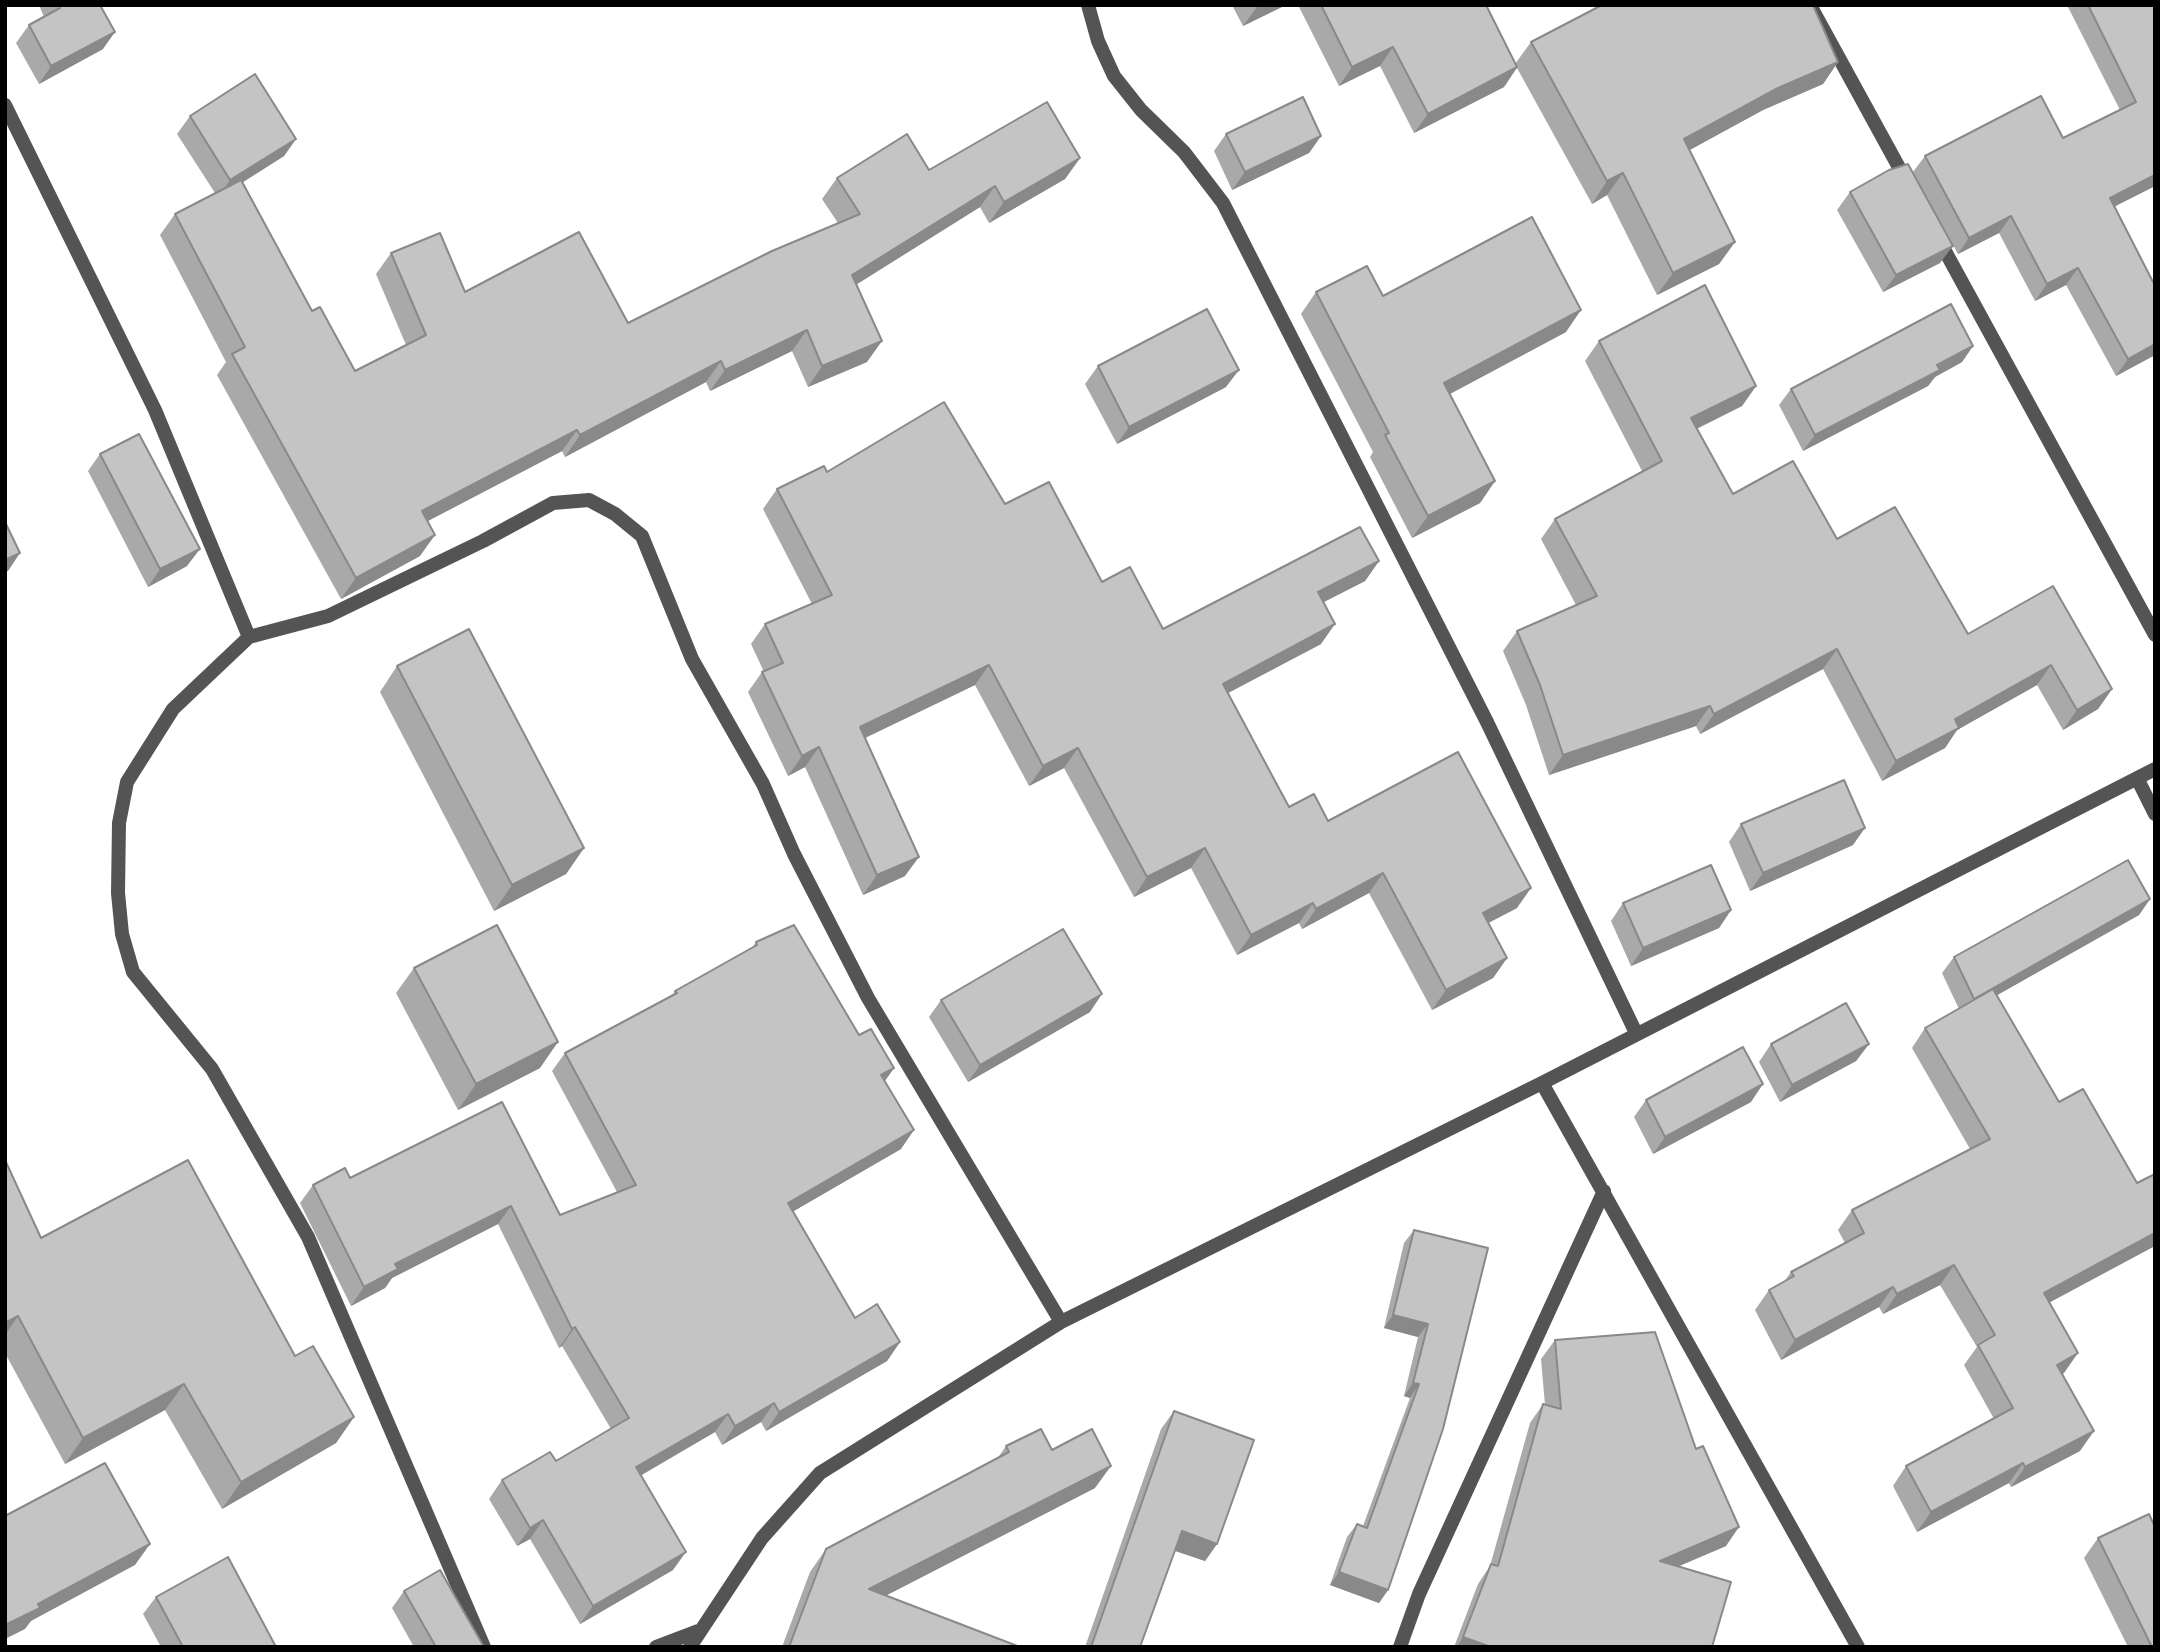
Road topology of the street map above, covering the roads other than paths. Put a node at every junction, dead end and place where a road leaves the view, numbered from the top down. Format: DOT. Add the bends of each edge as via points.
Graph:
graph roads {
  1 [pos="1088,5"];
  2 [pos="1810,5"];
  3 [pos="5,105"];
  4 [pos="1916,199"];
  5 [pos="1929,223"];
  6 [pos="2155,635"];
  7 [pos="249,637"];
  8 [pos="2155,769"];
  9 [pos="2137,778"];
  10 [pos="2155,814"];
  11 [pos="1636,1033"];
  12 [pos="1542,1083"];
  13 [pos="1604,1191"];
  14 [pos="1061,1322"];
  15 [pos="698,1631"];
  16 [pos="484,1647"];
  17 [pos="656,1647"];
  18 [pos="690,1647"];
  19 [pos="1400,1647"];
  20 [pos="1858,1647"];
  1 -- 11 [label="street" via="1114,76 1184,152 1223,203 1481,710"];
  2 -- 4 [label="street"];
  3 -- 7 [label="street" via="155,410"];
  5 -- 6 [label="street"];
  7 -- 14 [label="street" via="328,616 553,503 589,500 642,536 692,659 763,784 868,998"];
  7 -- 16 [label="street" via="173,709 127,782 118,823 122,934 133,972 212,1069 308,1237"];
  8 -- 9 [label="street"];
  9 -- 10 [label="street"];
  9 -- 11 [label="street"];
  11 -- 12 [label="street"];
  12 -- 13 [label="street"];
  12 -- 14 [label="street"];
  13 -- 19 [label="street" via="1419,1594"];
  13 -- 20 [label="street"];
  14 -- 15 [label="street" via="820,1473 762,1538"];
  15 -- 17 [label="street"];
  15 -- 18 [label="street"];
}
